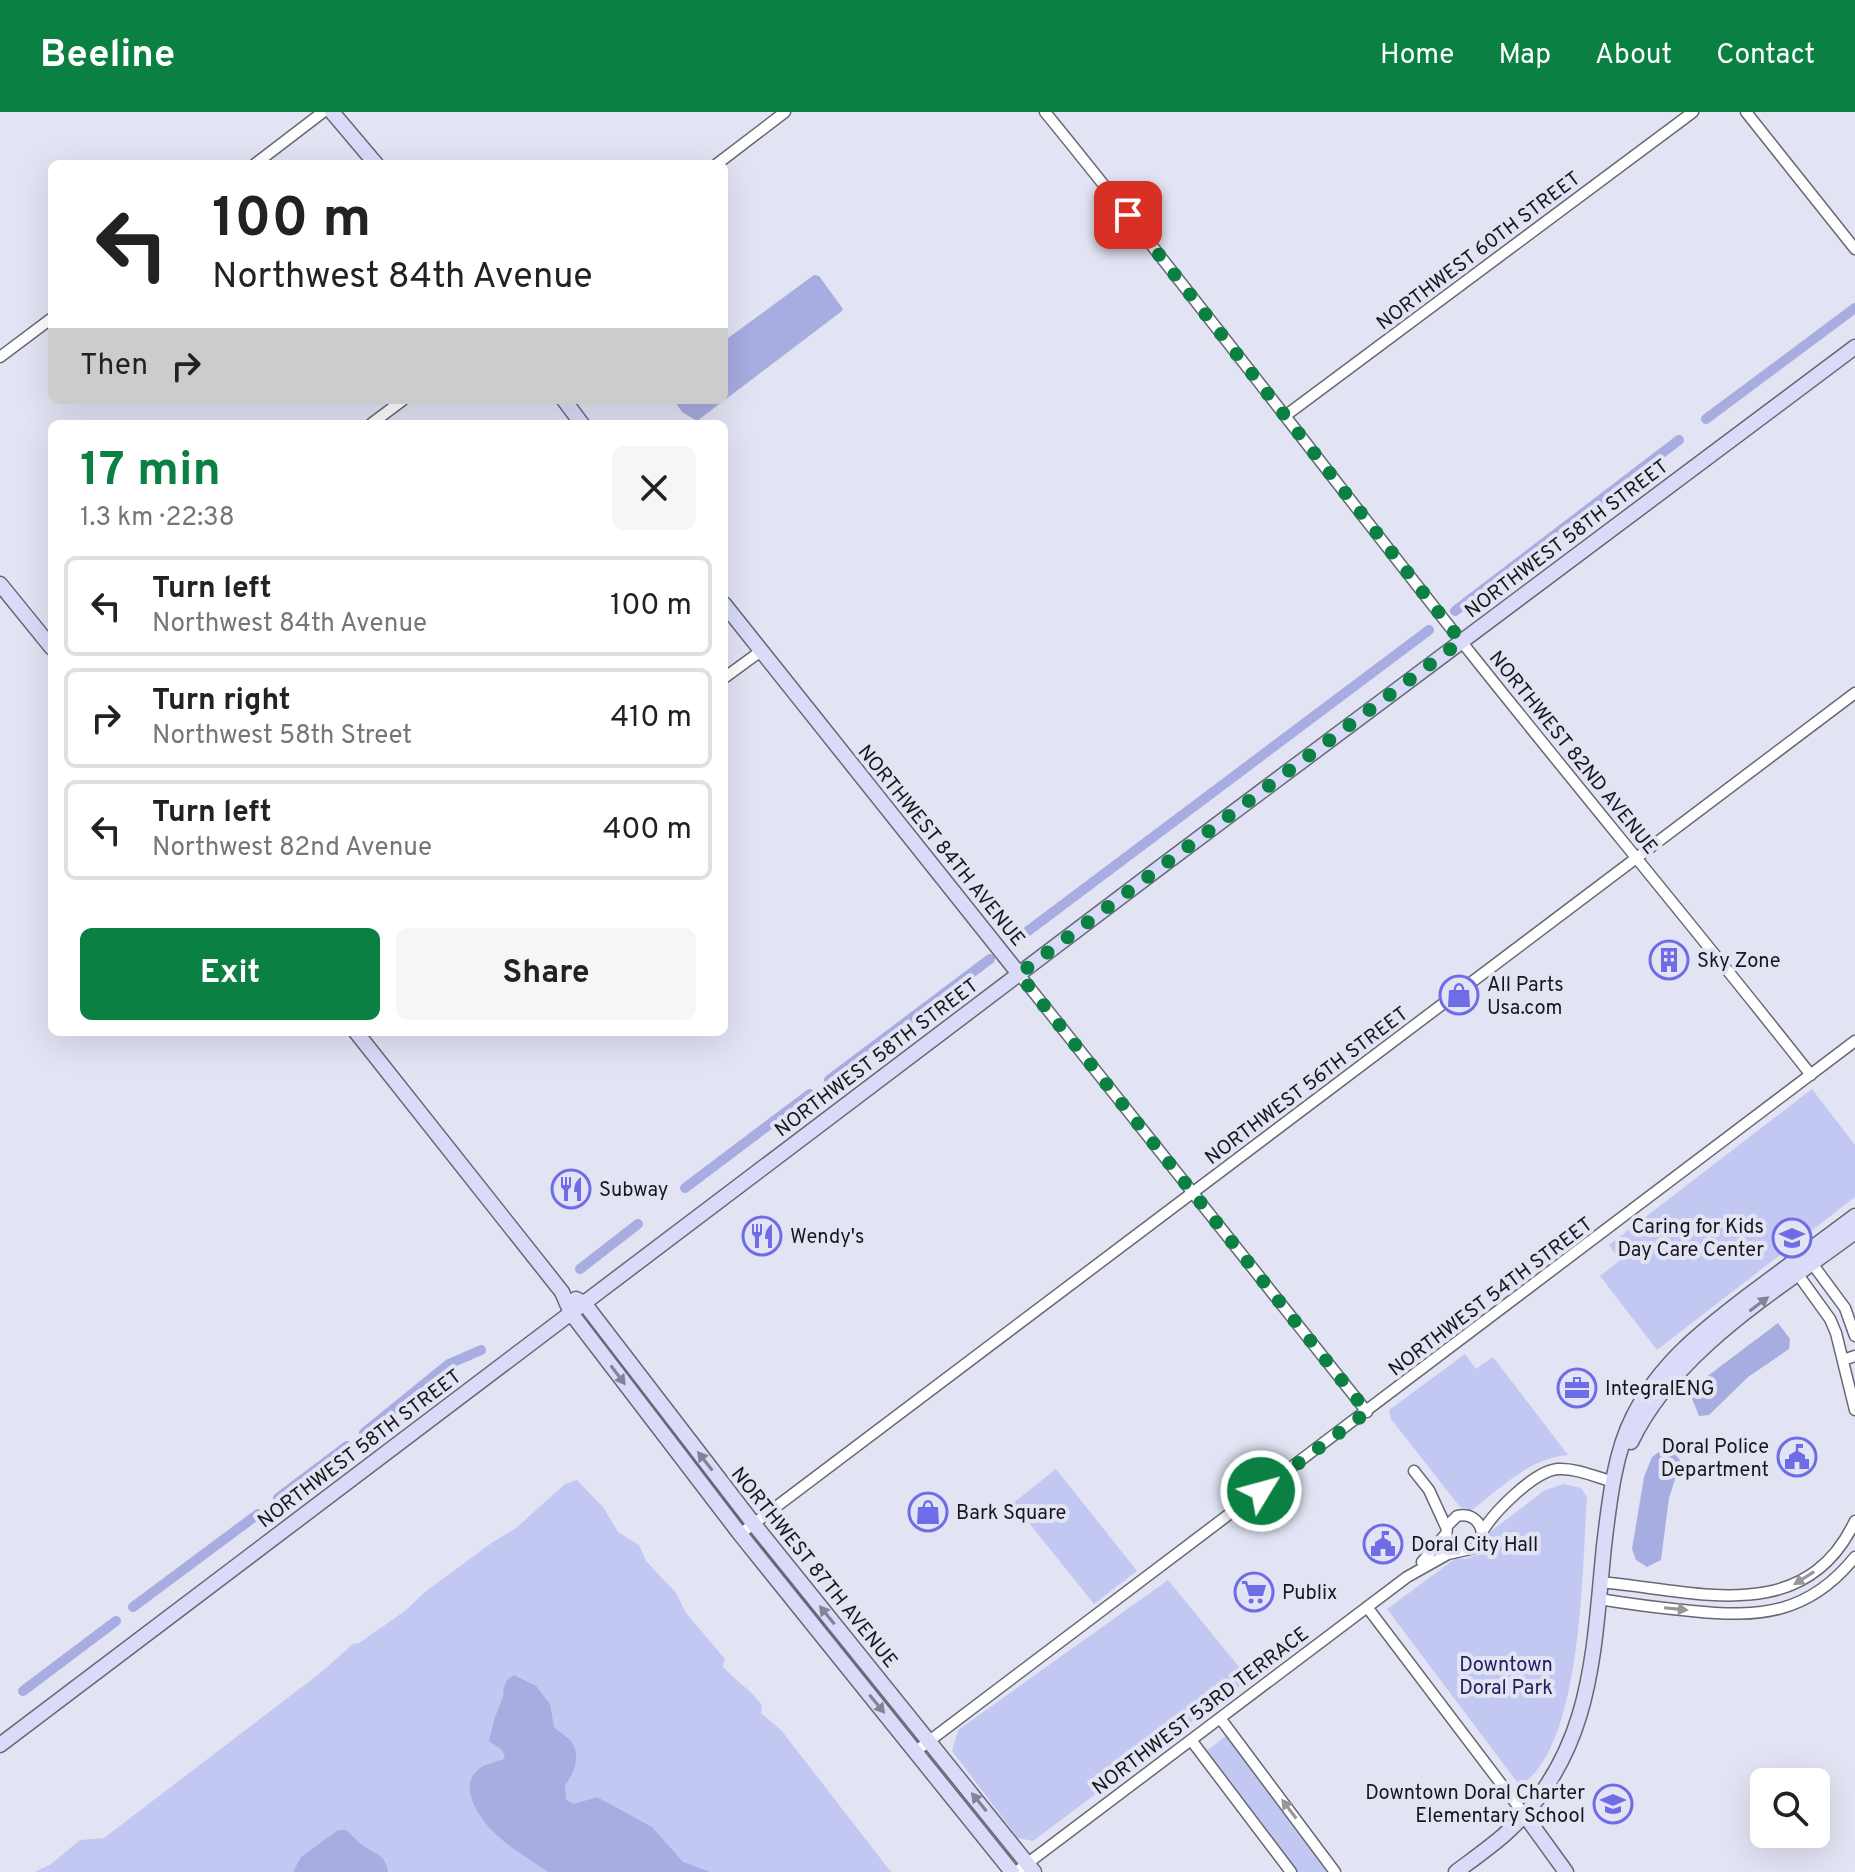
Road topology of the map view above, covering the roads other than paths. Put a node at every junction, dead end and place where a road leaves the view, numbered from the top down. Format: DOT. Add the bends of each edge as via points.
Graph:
graph roads {
  1 [pos="323,112"];
  2 [pos="332,112"];
  3 [pos="785,112"];
  4 [pos="1045,112"];
  5 [pos="1693,112"];
  6 [pos="1746,112"];
  7 [pos="260,160"];
  8 [pos="373,160"];
  9 [pos="722,160"];
  10 [pos="1855,249"];
  11 [pos="48,321"];
  12 [pos="1855,347"];
  13 [pos="0,357"];
  14 [pos="398,404"];
  15 [pos="1285,416"];
  16 [pos="376,420"];
  17 [pos="0,584"];
  18 [pos="728,609"];
  19 [pos="1461,641"];
  20 [pos="48,643"];
  21 [pos="761,651"];
  22 [pos="728,675"];
  23 [pos="1855,693"];
  24 [pos="1636,859"];
  25 [pos="1019,974"];
  26 [pos="359,1036"];
  27 [pos="1855,1041"];
  28 [pos="1811,1075"];
  29 [pos="1193,1193"];
  30 [pos="1855,1216"];
  31 [pos="1855,1232"];
  32 [pos="1809,1259"];
  33 [pos="1795,1269"];
  34 [pos="562,1292"];
  35 [pos="584,1303"];
  36 [pos="571,1313"];
  37 [pos="1855,1336"];
  38 [pos="1855,1356"];
  39 [pos="1843,1360"];
  40 [pos="1659,1376"];
  41 [pos="1660,1394"];
  42 [pos="1855,1410"];
  43 [pos="1367,1412"];
  44 [pos="1619,1463"];
  45 [pos="1414,1471"];
  46 [pos="1614,1482"];
  47 [pos="1429,1490"];
  48 [pos="1508,1500"];
  49 [pos="1467,1516"];
  50 [pos="1855,1521"];
  51 [pos="753,1523"];
  52 [pos="1446,1531"];
  53 [pos="1482,1532"];
  54 [pos="740,1534"];
  55 [pos="1457,1551"];
  56 [pos="1855,1557"];
  57 [pos="1407,1577"];
  58 [pos="1600,1582"];
  59 [pos="1599,1599"];
  60 [pos="1367,1607"];
  61 [pos="1220,1718"];
  62 [pos="929,1740"];
  63 [pos="1191,1740"];
  64 [pos="0,1745"];
  65 [pos="916,1751"];
  66 [pos="1524,1814"];
  67 [pos="1022,1870"];
  68 [pos="1291,1872"];
  69 [pos="1335,1872"];
  70 [pos="1456,1872"];
  71 [pos="1566,1872"];
  1 -- 7 [label="street"];
  2 -- 8 [label="main road"];
  3 -- 9 [label="street"];
  4 -- 15 [label="street, NORTHWEST 82ND AVENUE"];
  5 -- 15 [label="street, NORTHWEST 60TH STREET"];
  6 -- 10 [label="street"];
  11 -- 13 [label="street"];
  12 -- 19 [label="main road, NORTHWEST 58TH STREET"];
  14 -- 16 [label="street"];
  15 -- 19 [label="street, NORTHWEST 82ND AVENUE"];
  17 -- 20 [label="main road"];
  18 -- 21 [label="main road, NORTHWEST 84TH AVENUE"];
  19 -- 24 [label="street, NORTHWEST 82ND AVENUE"];
  19 -- 25 [label="main road, NORTHWEST 58TH STREET"];
  21 -- 22 [label="street"];
  21 -- 25 [label="main road, NORTHWEST 84TH AVENUE"];
  23 -- 24 [label="street, NORTHWEST 56TH STREET"];
  24 -- 28 [label="street, NORTHWEST 82ND AVENUE"];
  24 -- 29 [label="street, NORTHWEST 56TH STREET"];
  25 -- 29 [label="street, NORTHWEST 84TH AVENUE"];
  25 -- 35 [label="main road, NORTHWEST 58TH STREET"];
  26 -- 34 [label="main road, NORTHWEST 87TH AVENUE"];
  27 -- 28 [label="street, NORTHWEST 54TH STREET"];
  28 -- 43 [label="street, NORTHWEST 54TH STREET"];
  29 -- 43 [label="street, NORTHWEST 84TH AVENUE"];
  29 -- 51 [label="street, NORTHWEST 56TH STREET"];
  30 -- 32 [label="main road"];
  31 -- 32 [label="main road"];
  32 -- 33 [label="main road"];
  32 -- 37 [label="street" via="1845,1308"];
  33 -- 39 [label="street" via="1830,1319"];
  33 -- 40 [label="main road" via="1701,1332"];
  41 -- 33 [label="main road, one-way" via="1709,1342"];
  34 -- 35 [label="main road, NORTHWEST 87TH AVENUE"];
  34 -- 36 [label="main road, NORTHWEST 87TH AVENUE"];
  35 -- 36 [label="main road, NORTHWEST 58TH STREET"];
  51 -- 35 [label="main road, NORTHWEST 87TH AVENUE, one-way"];
  36 -- 54 [label="main road, NORTHWEST 87TH AVENUE, one-way"];
  36 -- 64 [label="main road, NORTHWEST 58TH STREET"];
  38 -- 39 [label="street"];
  39 -- 42 [label="street"];
  40 -- 41 [label="main road"];
  40 -- 44 [label="main road" via="1632,1419"];
  41 -- 44 [label="main road"];
  43 -- 62 [label="street, NORTHWEST 54TH STREET"];
  44 -- 46 [label="main road"];
  45 -- 47 [label="street"];
  46 -- 48 [label="street" via="1558,1469"];
  46 -- 58 [label="main road"];
  47 -- 49 [label="street"];
  47 -- 52 [label="street"];
  48 -- 49 [label="street"];
  48 -- 53 [label="street"];
  49 -- 52 [label="street" via="1452,1519"];
  49 -- 53 [label="street"];
  50 -- 58 [label="street, one-way" via="1836,1554 1808,1577 1762,1594 1734,1597"];
  51 -- 54 [label="street, NORTHWEST 56TH STREET"];
  62 -- 51 [label="main road, NORTHWEST 87TH AVENUE, one-way"];
  52 -- 55 [label="street" via="1449,1545"];
  52 -- 57 [label="street, NORTHWEST 53RD TERRACE"];
  53 -- 55 [label="street" via="1473,1549"];
  54 -- 65 [label="main road, NORTHWEST 87TH AVENUE, one-way"];
  55 -- 57 [label="street, NORTHWEST 53RD TERRACE"];
  59 -- 56 [label="street, one-way" via="1717,1613 1765,1613 1809,1597"];
  57 -- 60 [label="street, NORTHWEST 53RD TERRACE"];
  58 -- 59 [label="main road"];
  59 -- 66 [label="main road" via="1587,1694 1576,1730 1550,1780"];
  60 -- 61 [label="street, NORTHWEST 53RD TERRACE"];
  60 -- 66 [label="street"];
  61 -- 63 [label="street, NORTHWEST 53RD TERRACE"];
  69 -- 61 [label="street, one-way"];
  62 -- 65 [label="street, NORTHWEST 54TH STREET"];
  67 -- 62 [label="main road, NORTHWEST 87TH AVENUE, one-way"];
  63 -- 67 [label="street, NORTHWEST 53RD TERRACE"];
  63 -- 68 [label="street"];
  65 -- 67 [label="main road, NORTHWEST 87TH AVENUE"];
  66 -- 70 [label="main road"];
  66 -- 71 [label="main road"];
}
